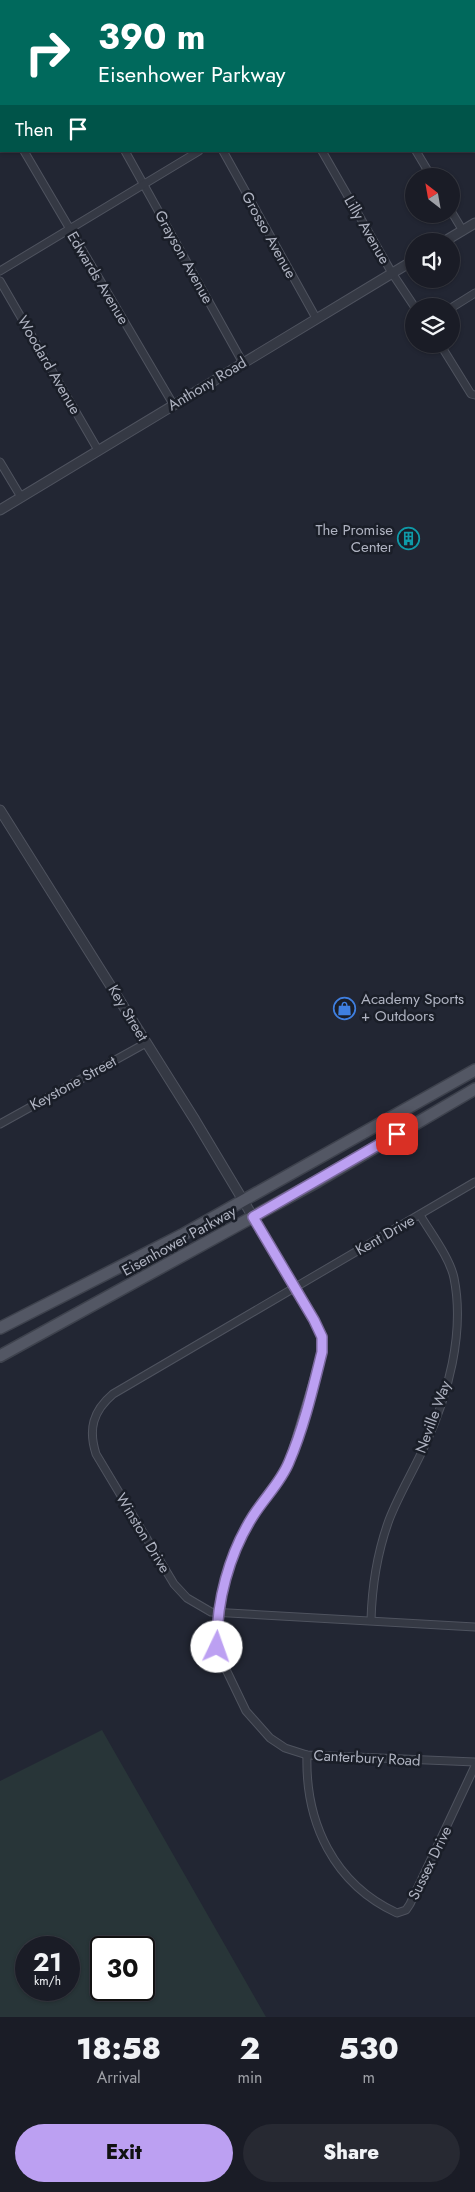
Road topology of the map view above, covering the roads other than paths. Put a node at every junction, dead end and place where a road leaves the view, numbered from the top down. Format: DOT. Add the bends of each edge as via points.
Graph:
graph roads {
  1 [pos="25,152"];
  2 [pos="127,152"];
  3 [pos="197,152"];
  4 [pos="224,152"];
  5 [pos="323,152"];
  6 [pos="417,152"];
  7 [pos="426,168"];
  8 [pos="144,185"];
  9 [pos="458,223"];
  10 [pos="475,223"];
  11 [pos="70,230"];
  12 [pos="463,231"];
  13 [pos="459,233"];
  14 [pos="405,265"];
  15 [pos="0,271"];
  16 [pos="392,273"];
  17 [pos="0,281"];
  18 [pos="475,293"];
  19 [pos="409,298"];
  20 [pos="460,302"];
  21 [pos="316,318"];
  22 [pos="446,353"];
  23 [pos="243,363"];
  24 [pos="475,395"];
  25 [pos="173,404"];
  26 [pos="98,450"];
  27 [pos="0,462"];
  28 [pos="21,497"];
  29 [pos="0,510"];
  30 [pos="0,810"];
  31 [pos="146,1043"];
  32 [pos="475,1070"];
  33 [pos="475,1089"];
  34 [pos="0,1124"];
  35 [pos="475,1182"];
  36 [pos="244,1201"];
  37 [pos="420,1215"];
  38 [pos="253,1217"];
  39 [pos="295,1287"];
  40 [pos="0,1328"];
  41 [pos="0,1356"];
  42 [pos="220,1612"];
  43 [pos="371,1620"];
  44 [pos="475,1627"];
  45 [pos="307,1755"];
  46 [pos="475,1764"];
  1 -- 11 [label="street, Edwards Avenue"];
  2 -- 8 [label="street, Grayson Avenue"];
  3 -- 8 [label="street"];
  4 -- 21 [label="street, Grosso Avenue"];
  5 -- 16 [label="street, Lilly Avenue"];
  6 -- 7 [label="street"];
  8 -- 11 [label="street"];
  8 -- 23 [label="street, Grayson Avenue"];
  9 -- 12 [label="street"];
  10 -- 12 [label="street"];
  11 -- 15 [label="street"];
  11 -- 25 [label="street, Edwards Avenue"];
  12 -- 13 [label="street"];
  14 -- 16 [label="street, Anthony Road"];
  16 -- 19 [label="street, Lilly Avenue"];
  16 -- 21 [label="street, Anthony Road"];
  17 -- 26 [label="street, Woodard Avenue"];
  18 -- 20 [label="street"];
  21 -- 23 [label="street, Anthony Road"];
  22 -- 24 [label="street"];
  23 -- 25 [label="street, Anthony Road"];
  25 -- 26 [label="street, Anthony Road"];
  26 -- 28 [label="street, Anthony Road"];
  27 -- 28 [label="street"];
  28 -- 29 [label="street, Anthony Road"];
  30 -- 31 [label="street, Key Street"];
  31 -- 34 [label="street, Keystone Street"];
  31 -- 36 [label="street, Key Street"];
  32 -- 36 [label="main road, Eisenhower Parkway"];
  33 -- 38 [label="main road, Eisenhower Parkway"];
  35 -- 37 [label="street, Kent Drive"];
  36 -- 38 [label="street, Key Street"];
  36 -- 40 [label="main road, Eisenhower Parkway"];
  37 -- 39 [label="street, Kent Drive"];
  37 -- 43 [label="street, Neville Way" via="454,1277 457,1314 453,1353 426,1444 398,1498 383,1538 374,1574"];
  38 -- 39 [label="street, Canterbury Road"];
  38 -- 41 [label="main road, Eisenhower Parkway"];
  39 -- 42 [label="street, Canterbury Road" via="322,1337 322,1352 289,1462 241,1537 227,1574"];
  39 -- 42 [label="street, Winston Drive" via="113,1394 99,1408 92,1426 96,1454 174,1584 197,1605 211,1612"];
  42 -- 43 [label="street, Winston Drive"];
  42 -- 45 [label="street, Canterbury Road" via="217,1647 246,1711 270,1738 285,1748"];
  43 -- 44 [label="street, Winston Drive"];
  45 -- 46 [label="street, Canterbury Road"];
  45 -- 46 [label="street, Sussex Drive" via="312,1813 320,1836 344,1874 364,1892 398,1913 410,1904"];
}
